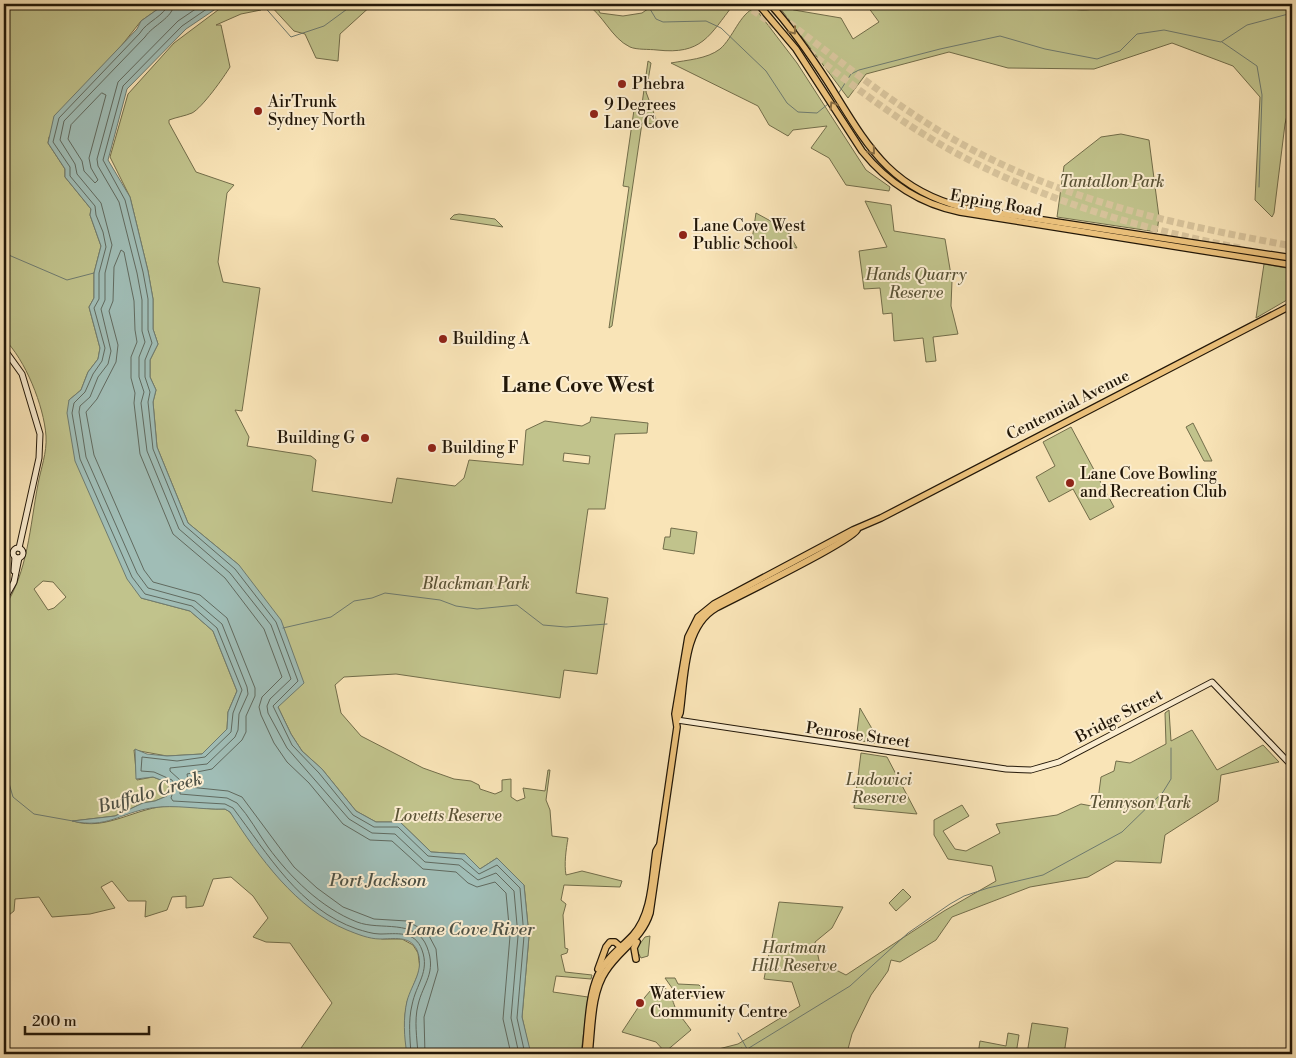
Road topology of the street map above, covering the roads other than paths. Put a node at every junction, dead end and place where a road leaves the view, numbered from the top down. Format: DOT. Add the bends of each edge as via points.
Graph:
graph roads {
  1 [pos="758,4"];
  2 [pos="770,4"];
  3 [pos="903,185"];
  4 [pos="1161,240"];
  5 [pos="1292,258"];
  6 [pos="1292,264"];
  7 [pos="1292,305"];
  8 [pos="4,349"];
  9 [pos="4,599"];
  10 [pos="677,720"];
  11 [pos="1292,766"];
  12 [pos="1035,770"];
  13 [pos="659,846"];
  14 [pos="645,928"];
  15 [pos="623,949"];
  16 [pos="636,959"];
  17 [pos="597,976"];
  18 [pos="585,1054"];
  19 [pos="589,1054"];
  3 -- 1 [label="main road, Epping Road, one-way" via="874,166 779,26"];
  2 -- 3 [label="main road, Epping Road, one-way" via="793,30 870,149"];
  3 -- 4 [label="main road, Epping Road" via="920,199 949,210"];
  4 -- 5 [label="main road, Epping Road"];
  4 -- 6 [label="main road, Epping Road"];
  7 -- 10 [label="main road, Centennial Avenue" via="711,606 693,624 686,646 675,714"];
  8 -- 9 [label="main road" via="22,374 40,434 39,458 19,548 23,553 17,558 14,582"];
  10 -- 12 [label="main road, Penrose Street" via="1006,769"];
  10 -- 13 [label="main road, Centennial Avenue"];
  11 -- 12 [label="main road, Bridge Street" via="1212,682 1060,762"];
  13 -- 14 [label="main road" via="652,905"];
  13 -- 15 [label="main road" via="646,913"];
  14 -- 15 [label="main road"];
  14 -- 16 [label="main road" via="634,946"];
  15 -- 17 [label="main road" via="607,961"];
  15 -- 17 [label="main road" via="613,942 607,945"];
  15 -- 19 [label="main road" via="602,979"];
  17 -- 18 [label="main road"];
}
